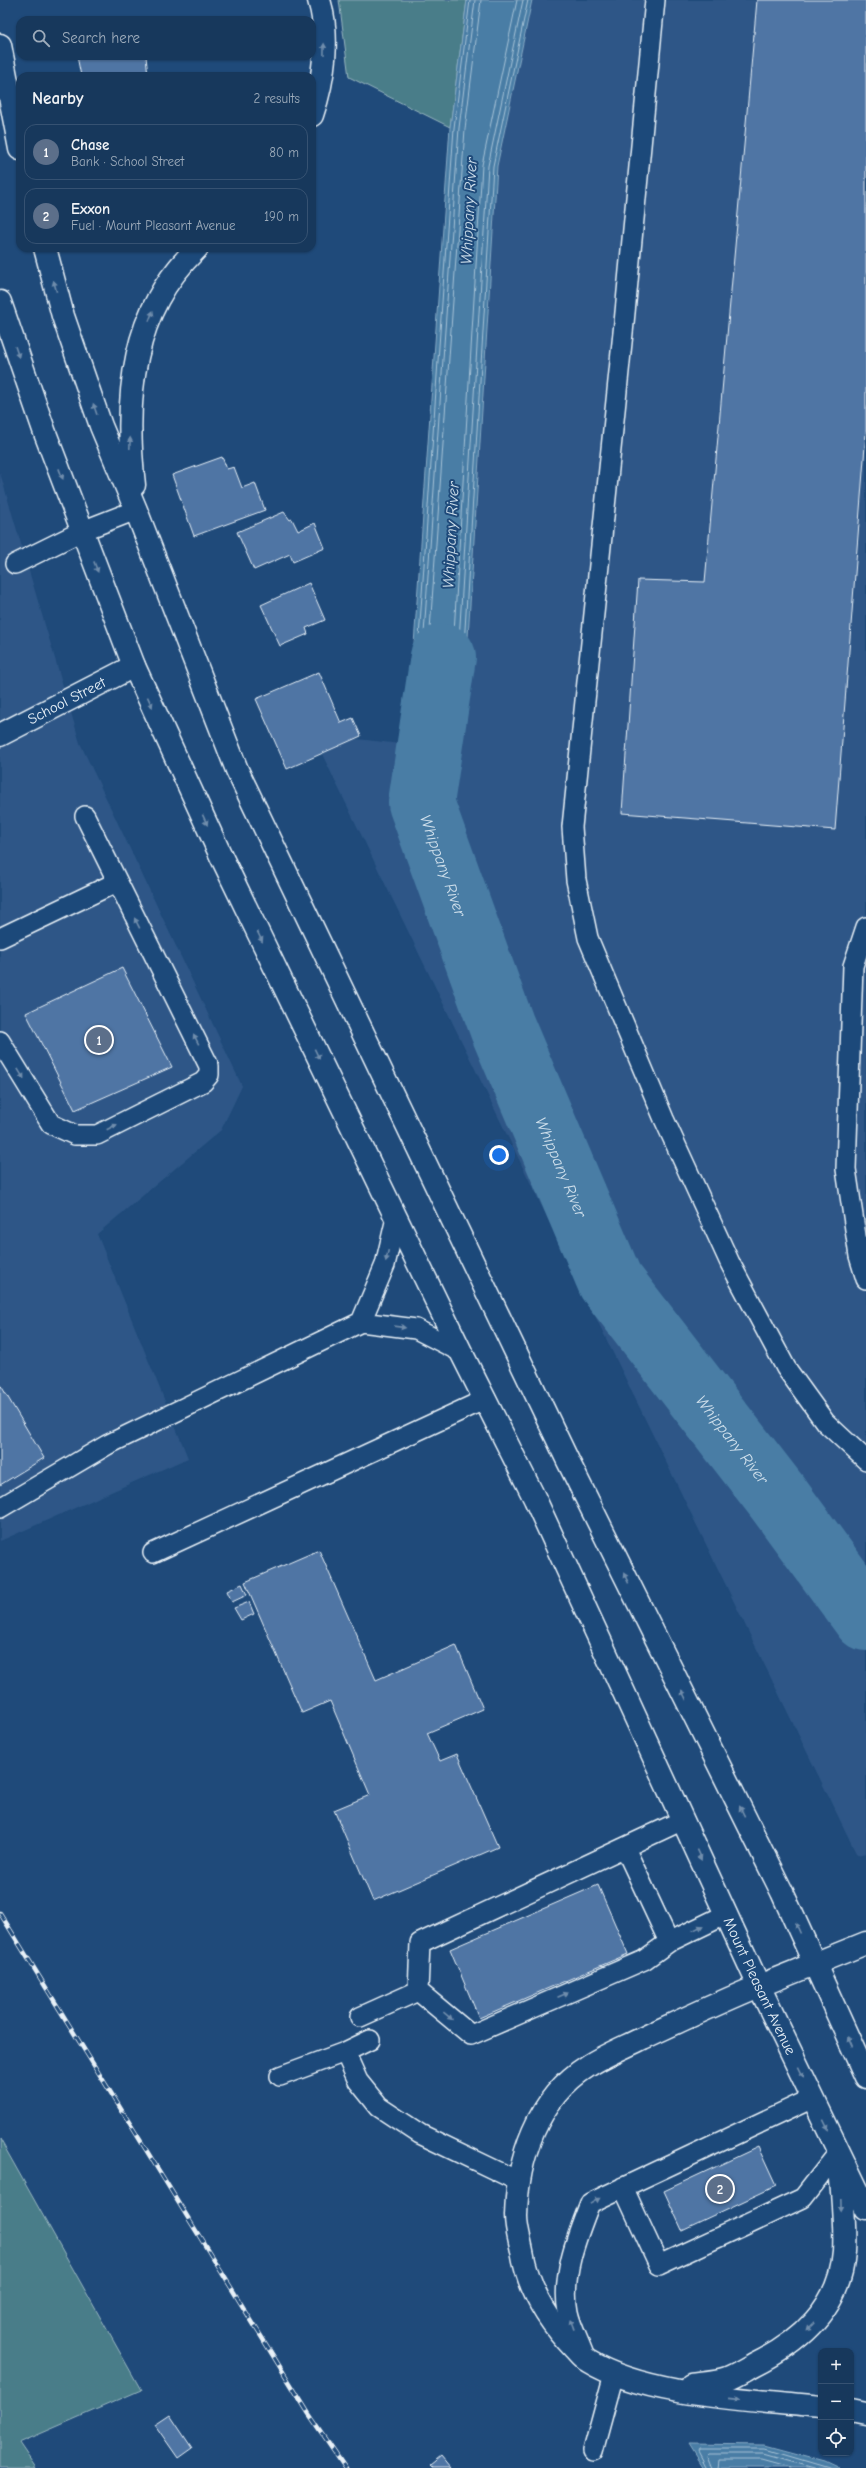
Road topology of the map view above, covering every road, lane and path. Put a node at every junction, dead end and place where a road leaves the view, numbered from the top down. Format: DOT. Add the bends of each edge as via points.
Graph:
graph roads {
  1 [pos="319,0"];
  2 [pos="655,0"];
  3 [pos="0,45"];
  4 [pos="316,104"];
  5 [pos="16,128"];
  6 [pos="46,252"];
  7 [pos="193,252"];
  8 [pos="0,302"];
  9 [pos="136,510"];
  10 [pos="82,531"];
  11 [pos="15,564"];
  12 [pos="134,666"];
  13 [pos="0,735"];
  14 [pos="85,816"];
  15 [pos="117,882"];
  16 [pos="866,927"];
  17 [pos="0,938"];
  18 [pos="0,1041"];
  19 [pos="396,1218"];
  20 [pos="866,1279"];
  21 [pos="361,1322"];
  22 [pos="461,1352"];
  23 [pos="486,1399"];
  24 [pos="866,1460"];
  25 [pos="0,1508"];
  26 [pos="152,1553"];
  27 [pos="683,1820"];
  28 [pos="624,1848"];
  29 [pos="727,1914"];
  30 [pos="669,1942"];
  31 [pos="866,1943"];
  32 [pos="814,1964"];
  33 [pos="760,1986"];
  34 [pos="418,1991"];
  35 [pos="360,2017"];
  36 [pos="370,2040"];
  37 [pos="345,2052"];
  38 [pos="280,2076"];
  39 [pos="866,2077"];
  40 [pos="813,2098"];
  41 [pos="839,2152"];
  42 [pos="520,2182"];
  43 [pos="623,2187"];
  44 [pos="866,2208"];
  45 [pos="586,2360"];
  46 [pos="614,2374"];
  47 [pos="668,2389"];
  48 [pos="818,2407"];
  49 [pos="854,2412"];
  50 [pos="866,2414"];
  51 [pos="593,2450"];
  4 -- 1 [label="main road, one-way" via="321,90 325,48"];
  2 -- 24 [label="lane" via="572,827 576,880 588,938 664,1119 730,1263 786,1368 825,1422"];
  3 -- 5 [label="main road"];
  9 -- 6 [label="main road, one-way" via="101,426 63,316"];
  9 -- 7 [label="main road, one-way" via="130,452 132,397 140,344 158,299"];
  8 -- 10 [label="main road, Mount Pleasant Avenue, one-way"];
  9 -- 10 [label="lane"];
  32 -- 9 [label="main road, one-way" via="782,1892 568,1461 237,770"];
  10 -- 11 [label="lane"];
  10 -- 12 [label="main road, Mount Pleasant Avenue, one-way"];
  12 -- 13 [label="main road, School Street"];
  12 -- 19 [label="main road, Mount Pleasant Avenue, one-way" via="221,856"];
  14 -- 15 [label="lane"];
  15 -- 17 [label="lane"];
  18 -- 15 [label="lane, one-way" via="51,1124 75,1135 97,1135 202,1082 209,1075 209,1066"];
  16 -- 20 [label="lane" via="853,966 846,1169 859,1256"];
  19 -- 21 [label="lane, one-way" via="385,1265"];
  19 -- 22 [label="main road, Mount Pleasant Avenue"];
  21 -- 22 [label="lane, one-way" via="416,1329"];
  21 -- 25 [label="lane" via="107,1445"];
  22 -- 23 [label="main road, Mount Pleasant Avenue"];
  23 -- 26 [label="lane"];
  23 -- 27 [label="main road, Mount Pleasant Avenue"];
  27 -- 28 [label="lane"];
  27 -- 29 [label="main road, Mount Pleasant Avenue, one-way"];
  28 -- 30 [label="lane"];
  28 -- 34 [label="lane" via="420,1943"];
  30 -- 29 [label="lane, one-way"];
  29 -- 33 [label="main road, Mount Pleasant Avenue"];
  34 -- 30 [label="lane, one-way" via="470,2035 644,1960"];
  31 -- 32 [label="main road"];
  32 -- 33 [label="main road"];
  39 -- 32 [label="main road, one-way"];
  33 -- 40 [label="main road, Mount Pleasant Avenue, one-way"];
  33 -- 42 [label="main road" via="700,2010 588,2066 568,2081 551,2099 537,2122 528,2144"];
  34 -- 35 [label="lane"];
  36 -- 37 [label="lane"];
  37 -- 38 [label="lane"];
  37 -- 42 [label="lane" via="358,2081 379,2107 420,2134"];
  40 -- 41 [label="main road, Mount Pleasant Avenue, one-way"];
  40 -- 43 [label="lane"];
  41 -- 43 [label="lane" via="803,2198 660,2265"];
  41 -- 44 [label="main road, Mount Pleasant Avenue"];
  41 -- 47 [label="main road, one-way" via="844,2253 831,2295 815,2322 798,2339 777,2354 727,2380"];
  42 -- 45 [label="main road" via="516,2218 524,2267 544,2313"];
  45 -- 43 [label="lane, one-way" via="568,2311 567,2281 576,2241 590,2203"];
  45 -- 46 [label="main road"];
  46 -- 47 [label="main road"];
  46 -- 51 [label="lane"];
  47 -- 48 [label="main road, one-way"];
  49 -- 50 [label="main road"];
}
